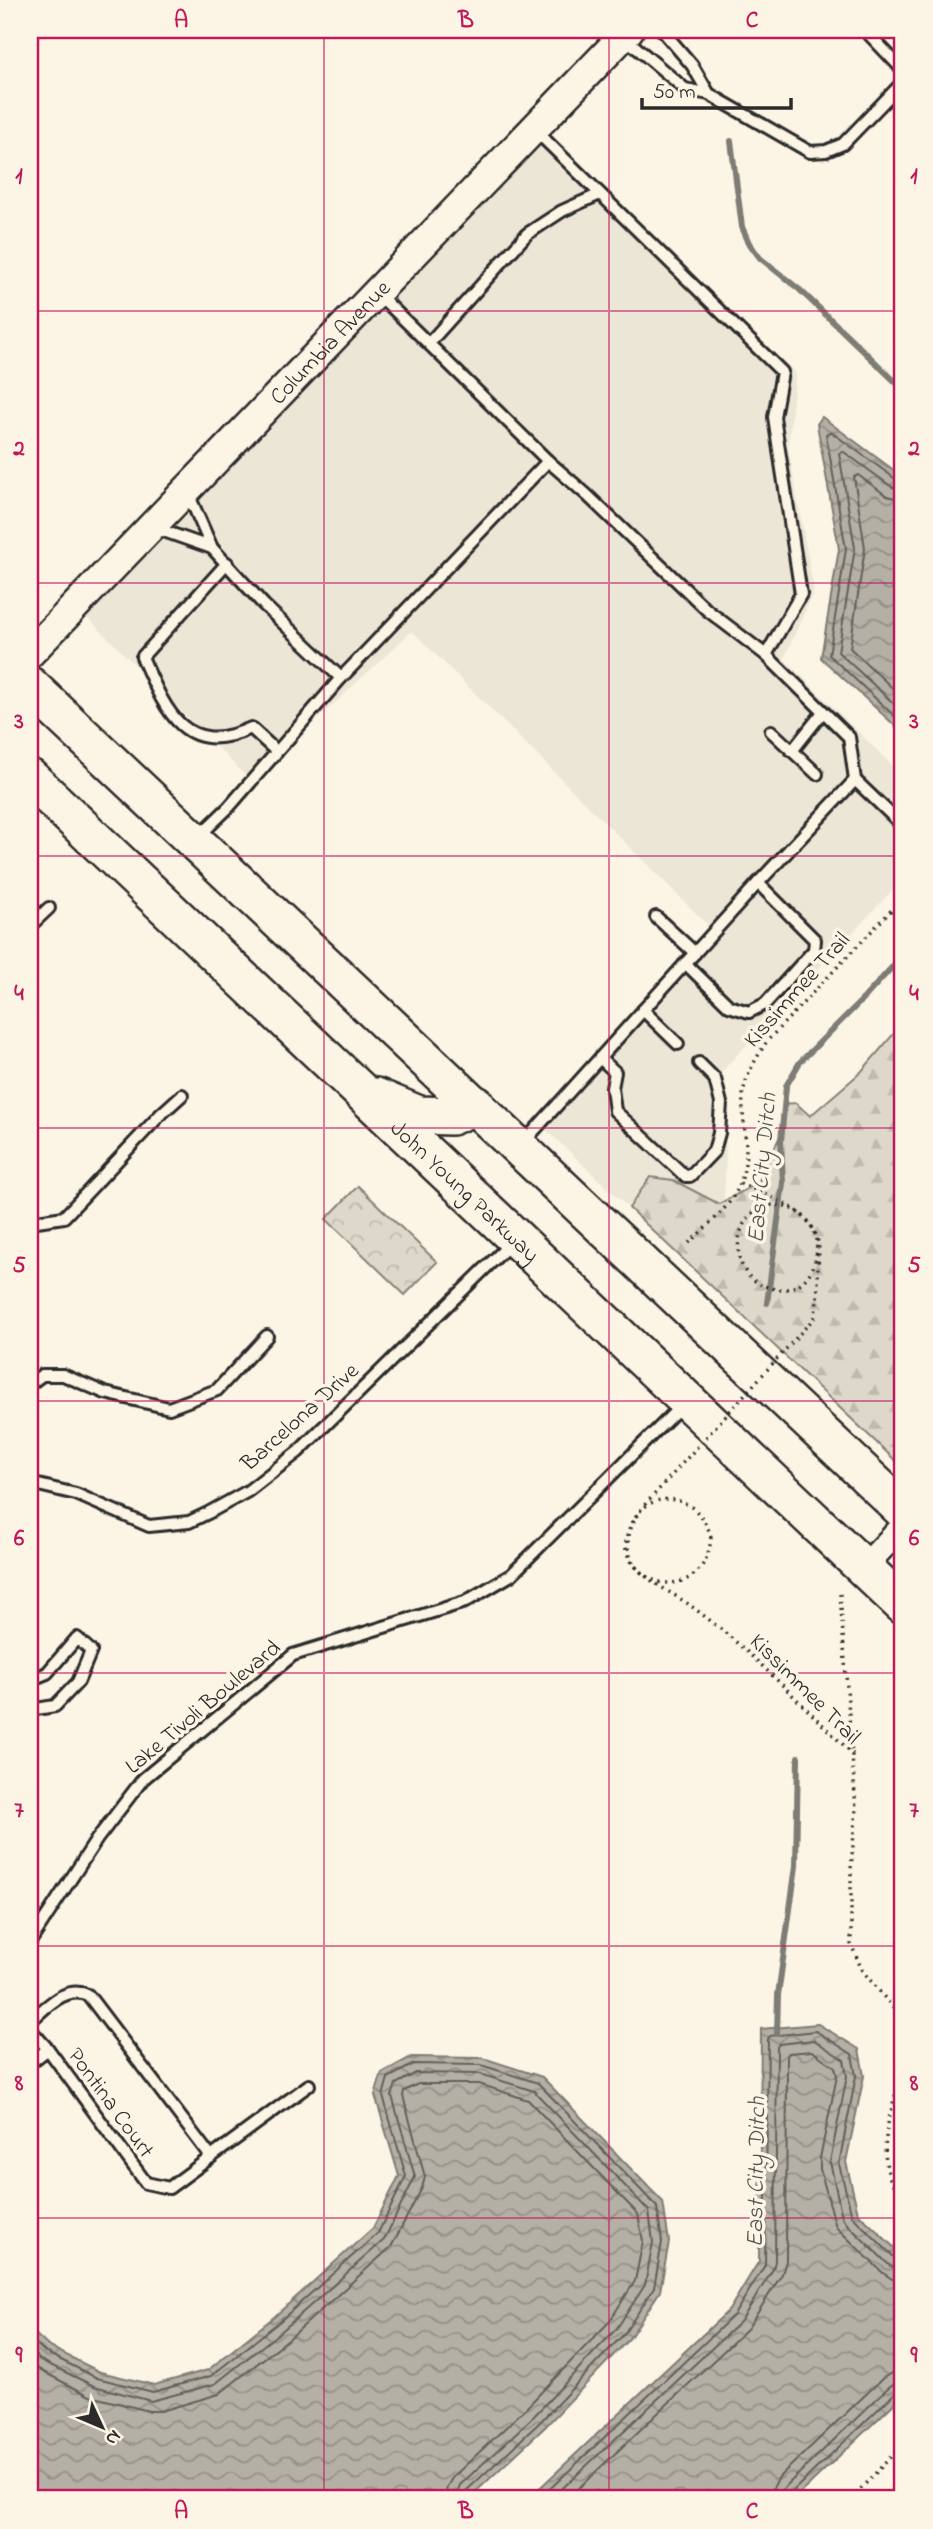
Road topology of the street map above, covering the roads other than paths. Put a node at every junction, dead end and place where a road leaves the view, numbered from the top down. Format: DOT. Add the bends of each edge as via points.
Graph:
graph roads {
  1 [pos="662,30"];
  2 [pos="864,30"];
  3 [pos="626,33"];
  4 [pos="903,70"];
  5 [pos="903,82"];
  6 [pos="709,94"];
  7 [pos="534,129"];
  8 [pos="600,194"];
  9 [pos="377,293"];
  10 [pos="429,343"];
  11 [pos="548,461"];
  12 [pos="187,491"];
  13 [pos="152,528"];
  14 [pos="212,548"];
  15 [pos="227,563"];
  16 [pos="30,653"];
  17 [pos="766,655"];
  18 [pos="341,678"];
  19 [pos="30,686"];
  20 [pos="823,712"];
  21 [pos="771,731"];
  22 [pos="276,751"];
  23 [pos="792,751"];
  24 [pos="817,774"];
  25 [pos="30,778"];
  26 [pos="855,780"];
  27 [pos="903,826"];
  28 [pos="195,841"];
  29 [pos="758,883"];
  30 [pos="49,908"];
  31 [pos="656,917"];
  32 [pos="30,926"];
  33 [pos="695,953"];
  34 [pos="685,964"];
  35 [pos="643,1010"];
  36 [pos="678,1044"];
  37 [pos="600,1058"];
  38 [pos="699,1063"];
  39 [pos="358,1090"];
  40 [pos="182,1096"];
  41 [pos="476,1105"];
  42 [pos="519,1147"];
  43 [pos="30,1222"];
  44 [pos="516,1239"];
  45 [pos="267,1336"];
  46 [pos="30,1384"];
  47 [pos="688,1400"];
  48 [pos="30,1483"];
  49 [pos="903,1510"];
  50 [pos="903,1526"];
  51 [pos="864,1567"];
  52 [pos="903,1605"];
  53 [pos="30,1680"];
  54 [pos="30,1710"];
  55 [pos="30,1942"];
  56 [pos="30,2021"];
  57 [pos="30,2029"];
  58 [pos="48,2049"];
  59 [pos="30,2063"];
  60 [pos="309,2085"];
  61 [pos="211,2157"];
  1 -- 6 [label="lane"];
  2 -- 4 [label="lane"];
  3 -- 6 [label="lane" via="685,89"];
  3 -- 7 [label="street, Columbia Avenue"];
  5 -- 6 [label="lane" via="843,144 810,152"];
  7 -- 8 [label="lane"];
  7 -- 9 [label="street, Columbia Avenue"];
  8 -- 10 [label="lane" via="527,233"];
  8 -- 17 [label="lane" via="782,372 774,417 801,594"];
  9 -- 10 [label="lane"];
  9 -- 12 [label="street, Columbia Avenue"];
  10 -- 11 [label="lane"];
  11 -- 17 [label="lane" via="707,610"];
  11 -- 18 [label="lane"];
  12 -- 13 [label="street, Columbia Avenue"];
  12 -- 14 [label="lane"];
  13 -- 14 [label="lane"];
  13 -- 16 [label="street, Columbia Avenue"];
  14 -- 15 [label="lane"];
  15 -- 18 [label="lane"];
  15 -- 22 [label="lane" via="142,657 163,705 190,733 214,739 251,728"];
  17 -- 20 [label="lane"];
  18 -- 22 [label="lane"];
  19 -- 28 [label="highway"];
  20 -- 23 [label="lane"];
  20 -- 26 [label="lane" via="849,737"];
  21 -- 23 [label="lane"];
  22 -- 28 [label="lane"];
  23 -- 24 [label="lane"];
  25 -- 39 [label="highway, John Young Parkway"];
  26 -- 27 [label="lane"];
  26 -- 29 [label="lane"];
  28 -- 41 [label="highway"];
  29 -- 33 [label="lane"];
  29 -- 34 [label="lane" via="815,940 814,950 765,1004 749,1012 729,1006"];
  30 -- 32 [label="lane"];
  31 -- 33 [label="lane"];
  33 -- 34 [label="lane"];
  34 -- 35 [label="lane"];
  35 -- 36 [label="lane"];
  35 -- 37 [label="lane"];
  37 -- 38 [label="lane" via="615,1072 615,1111 685,1176 713,1151 719,1133 721,1103 715,1079"];
  37 -- 42 [label="lane"];
  39 -- 41 [label="highway" via="419,1115 451,1116"];
  39 -- 44 [label="highway, John Young Parkway"];
  40 -- 43 [label="lane" via="64,1217"];
  41 -- 42 [label="highway"];
  42 -- 49 [label="highway"];
  44 -- 47 [label="highway, John Young Parkway"];
  44 -- 48 [label="lane, Barcelona Drive" via="298,1451 248,1491 208,1513 189,1522 149,1526 76,1494"];
  45 -- 46 [label="lane" via="217,1390 169,1408 105,1393 63,1375 42,1376"];
  47 -- 51 [label="highway, John Young Parkway"];
  47 -- 55 [label="lane, Lake Tivoli Boulevard" via="511,1576 465,1602 293,1655 143,1779 97,1839"];
  50 -- 51 [label="street"];
  51 -- 52 [label="highway, John Young Parkway"];
  53 -- 54 [label="lane" via="47,1672 77,1638 91,1651 78,1682 55,1706"];
  56 -- 61 [label="lane" via="70,1992 89,1996"];
  57 -- 58 [label="lane, Pontina Court"];
  58 -- 59 [label="lane"];
  58 -- 61 [label="lane, Pontina Court" via="146,2183 169,2188"];
  60 -- 61 [label="lane"];
}
